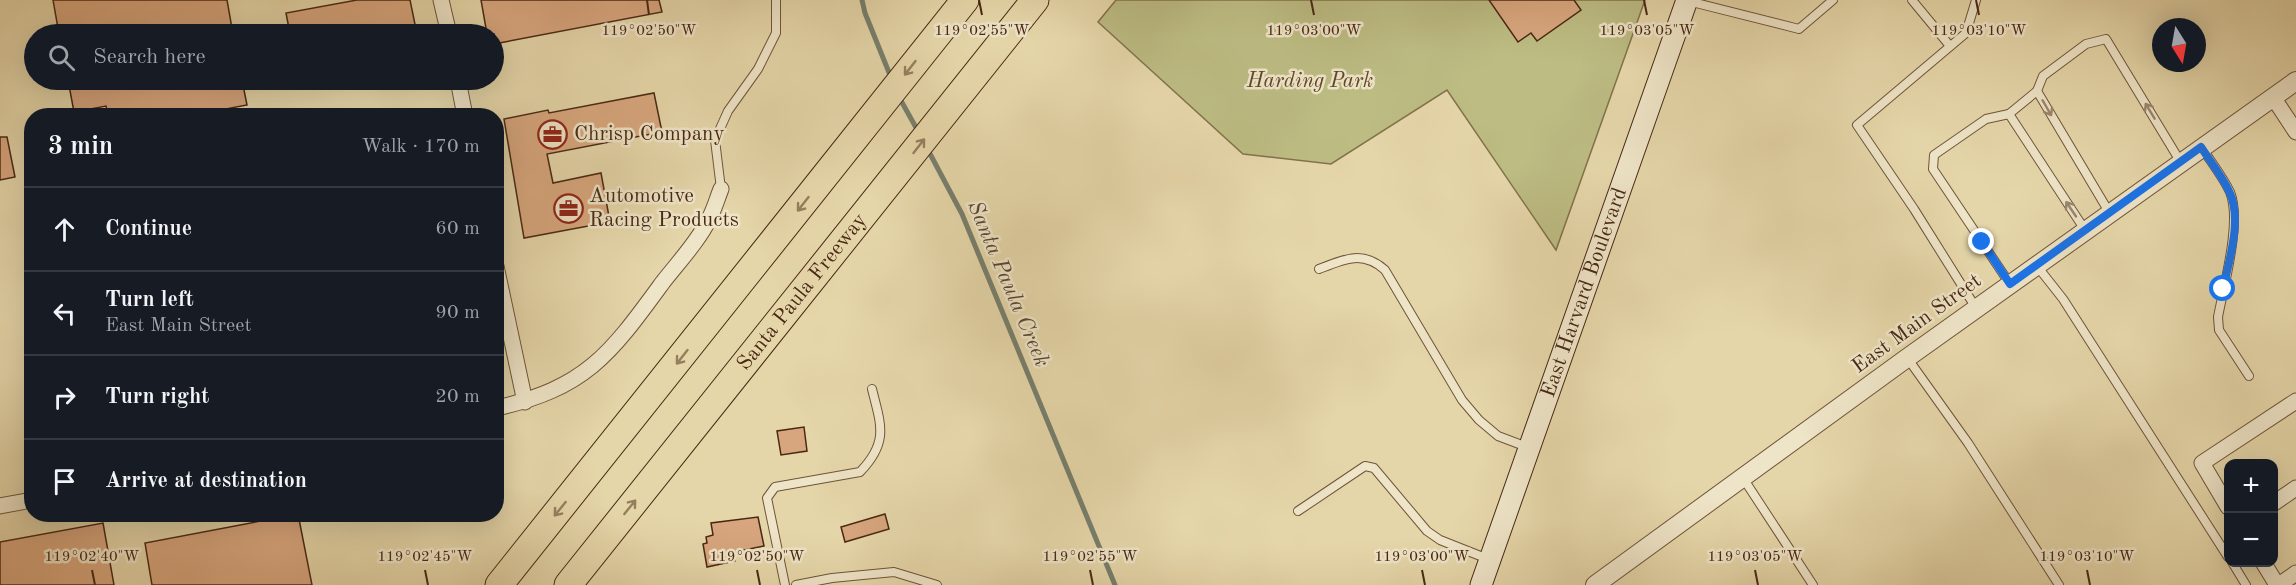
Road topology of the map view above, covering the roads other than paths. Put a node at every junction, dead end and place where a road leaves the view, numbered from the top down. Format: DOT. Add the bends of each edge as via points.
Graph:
graph roads {
  1 [pos="441,0"];
  2 [pos="776,0"];
  3 [pos="965,0"];
  4 [pos="1035,0"];
  5 [pos="1686,0"];
  6 [pos="1833,0"];
  7 [pos="1911,0"];
  8 [pos="1976,0"];
  9 [pos="446,24"];
  10 [pos="1950,46"];
  11 [pos="2296,81"];
  12 [pos="460,90"];
  13 [pos="2037,91"];
  14 [pos="2273,97"];
  15 [pos="463,108"];
  16 [pos="2009,114"];
  17 [pos="2296,132"];
  18 [pos="2201,147"];
  19 [pos="2180,161"];
  20 [pos="721,189"];
  21 [pos="2109,212"];
  22 [pos="2085,230"];
  23 [pos="2036,265"];
  24 [pos="1319,269"];
  25 [pos="2010,284"];
  26 [pos="504,304"];
  27 [pos="1976,308"];
  28 [pos="1907,358"];
  29 [pos="2249,376"];
  30 [pos="872,389"];
  31 [pos="2296,401"];
  32 [pos="525,402"];
  33 [pos="504,406"];
  34 [pos="1528,448"];
  35 [pos="1743,478"];
  36 [pos="2296,488"];
  37 [pos="2224,499"];
  38 [pos="2278,500"];
  39 [pos="24,502"];
  40 [pos="0,506"];
  41 [pos="1298,511"];
  42 [pos="2224,549"];
  43 [pos="1489,560"];
  44 [pos="2235,567"];
  45 [pos="2266,567"];
  46 [pos="2296,573"];
  47 [pos="499,585"];
  48 [pos="568,585"];
  49 [pos="785,585"];
  50 [pos="796,585"];
  51 [pos="937,585"];
  52 [pos="1480,585"];
  53 [pos="1595,585"];
  54 [pos="1813,585"];
  55 [pos="2059,585"];
  56 [pos="2246,585"];
  57 [pos="2278,585"];
  1 -- 9 [label="street"];
  2 -- 20 [label="lane" via="776,33 758,69 728,111 716,140"];
  3 -- 47 [label="highway, one-way"];
  48 -- 4 [label="highway, Santa Paula Freeway, one-way"];
  5 -- 6 [label="lane" via="1799,29"];
  5 -- 34 [label="main road, East Harvard Boulevard"];
  7 -- 10 [label="lane"];
  8 -- 10 [label="lane" via="1966,33"];
  10 -- 27 [label="lane" via="1857,125"];
  11 -- 14 [label="street, East Main Street"];
  12 -- 15 [label="street"];
  13 -- 16 [label="lane"];
  19 -- 13 [label="lane, one-way" via="2106,39 2086,44 2043,76"];
  13 -- 21 [label="lane, one-way"];
  14 -- 17 [label="street"];
  14 -- 18 [label="street, East Main Street"];
  22 -- 16 [label="lane, one-way"];
  16 -- 25 [label="lane" via="1986,119 1934,155 1933,169"];
  18 -- 19 [label="street, East Main Street"];
  18 -- 29 [label="lane" via="2230,192 2234,208 2219,330"];
  19 -- 21 [label="street, East Main Street"];
  20 -- 32 [label="street" via="709,221 612,350 577,378"];
  21 -- 22 [label="street, East Main Street"];
  22 -- 23 [label="street, East Main Street"];
  23 -- 25 [label="street, East Main Street"];
  23 -- 42 [label="lane" via="2063,299"];
  24 -- 34 [label="lane" via="1342,259 1376,261 1462,400 1498,436"];
  25 -- 27 [label="street, East Main Street"];
  26 -- 32 [label="street"];
  27 -- 28 [label="street, East Main Street"];
  28 -- 35 [label="street, East Main Street"];
  28 -- 55 [label="lane" via="1968,443"];
  30 -- 49 [label="lane" via="882,429 870,463 860,472 775,487 766,498"];
  31 -- 37 [label="street" via="2202,463"];
  32 -- 33 [label="street"];
  34 -- 43 [label="main road, East Harvard Boulevard"];
  35 -- 53 [label="street, East Main Street"];
  35 -- 54 [label="lane"];
  36 -- 38 [label="street"];
  39 -- 40 [label="street"];
  41 -- 43 [label="lane" via="1365,466 1374,468 1427,531"];
  43 -- 52 [label="main road, East Harvard Boulevard"];
  44 -- 56 [label="lane"];
  45 -- 57 [label="street"];
  46 -- 57 [label="street"];
  50 -- 51 [label="lane" via="894,572"];
}
